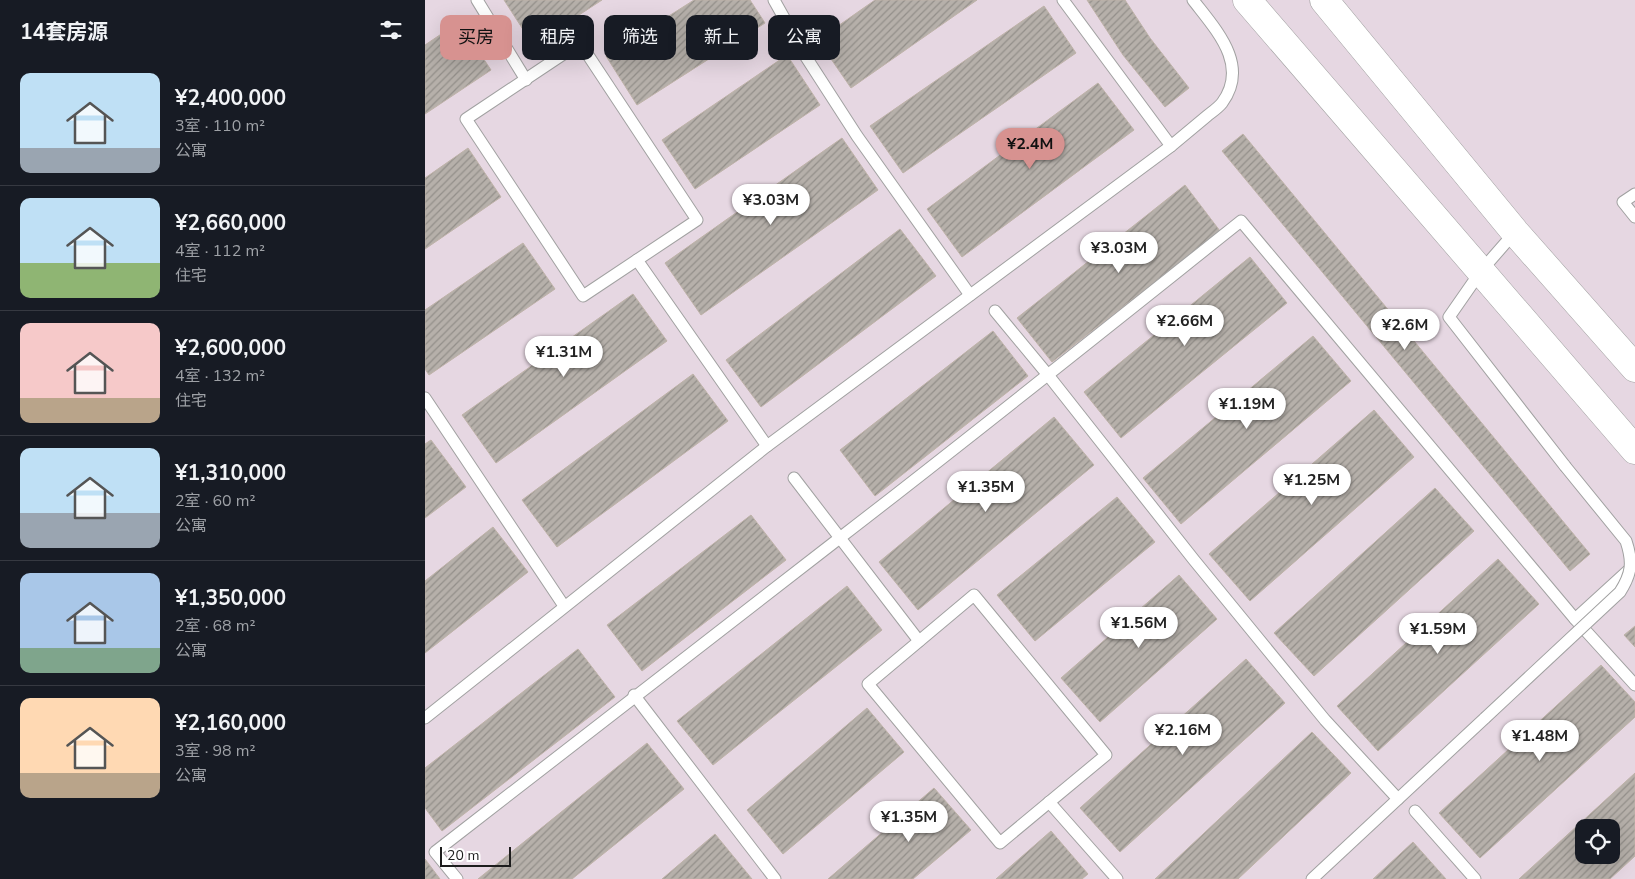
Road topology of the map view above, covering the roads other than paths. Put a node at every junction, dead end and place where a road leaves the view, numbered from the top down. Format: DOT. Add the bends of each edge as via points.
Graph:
graph roads {
  1 [pos="477,0"];
  2 [pos="774,0"];
  3 [pos="1063,0"];
  4 [pos="1193,0"];
  5 [pos="1247,0"];
  6 [pos="1324,0"];
  7 [pos="526,80"];
  8 [pos="1171,146"];
  9 [pos="1635,194"];
  10 [pos="1635,217"];
  11 [pos="1515,232"];
  12 [pos="637,260"];
  13 [pos="1481,271"];
  14 [pos="970,295"];
  15 [pos="995,312"];
  16 [pos="1635,368"];
  17 [pos="1048,375"];
  18 [pos="425,398"];
  19 [pos="767,446"];
  20 [pos="1635,450"];
  21 [pos="794,478"];
  22 [pos="840,538"];
  23 [pos="1635,564"];
  24 [pos="564,606"];
  25 [pos="1575,619"];
  26 [pos="919,641"];
  27 [pos="1635,685"];
  28 [pos="634,695"];
  29 [pos="425,718"];
  30 [pos="1398,799"];
  31 [pos="1049,802"];
  32 [pos="1415,811"];
  33 [pos="457,879"];
  34 [pos="775,879"];
  35 [pos="1117,879"];
  36 [pos="1312,879"];
  37 [pos="1475,879"];
  1 -- 7 [label="lane"];
  2 -- 14 [label="lane" via="857,136"];
  3 -- 8 [label="lane"];
  4 -- 8 [label="lane" via="1230,53 1233,71 1230,89 1221,104"];
  5 -- 13 [label="street"];
  6 -- 11 [label="street"];
  7 -- 12 [label="lane" via="466,119 583,296"];
  7 -- 12 [label="lane" via="580,43 697,220"];
  8 -- 14 [label="lane"];
  9 -- 10 [label="lane" via="1623,202"];
  11 -- 13 [label="lane"];
  11 -- 16 [label="street"];
  12 -- 19 [label="lane"];
  13 -- 20 [label="street"];
  13 -- 30 [label="lane, bridge" via="1449,317 1626,541 1631,553 1631,567 1620,592"];
  14 -- 19 [label="lane"];
  15 -- 17 [label="lane"];
  17 -- 22 [label="lane"];
  17 -- 25 [label="lane" via="1241,221"];
  17 -- 30 [label="lane" via="1193,560 1325,720"];
  18 -- 24 [label="lane"];
  19 -- 24 [label="lane"];
  21 -- 22 [label="lane"];
  22 -- 26 [label="lane"];
  22 -- 28 [label="lane"];
  23 -- 25 [label="lane"];
  24 -- 29 [label="lane"];
  25 -- 27 [label="lane"];
  26 -- 31 [label="lane" via="867,684 1000,843"];
  26 -- 31 [label="lane" via="974,595 1106,755"];
  28 -- 33 [label="lane" via="435,852"];
  28 -- 34 [label="lane"];
  30 -- 36 [label="lane"];
  31 -- 35 [label="lane"];
  32 -- 37 [label="lane"];
}
